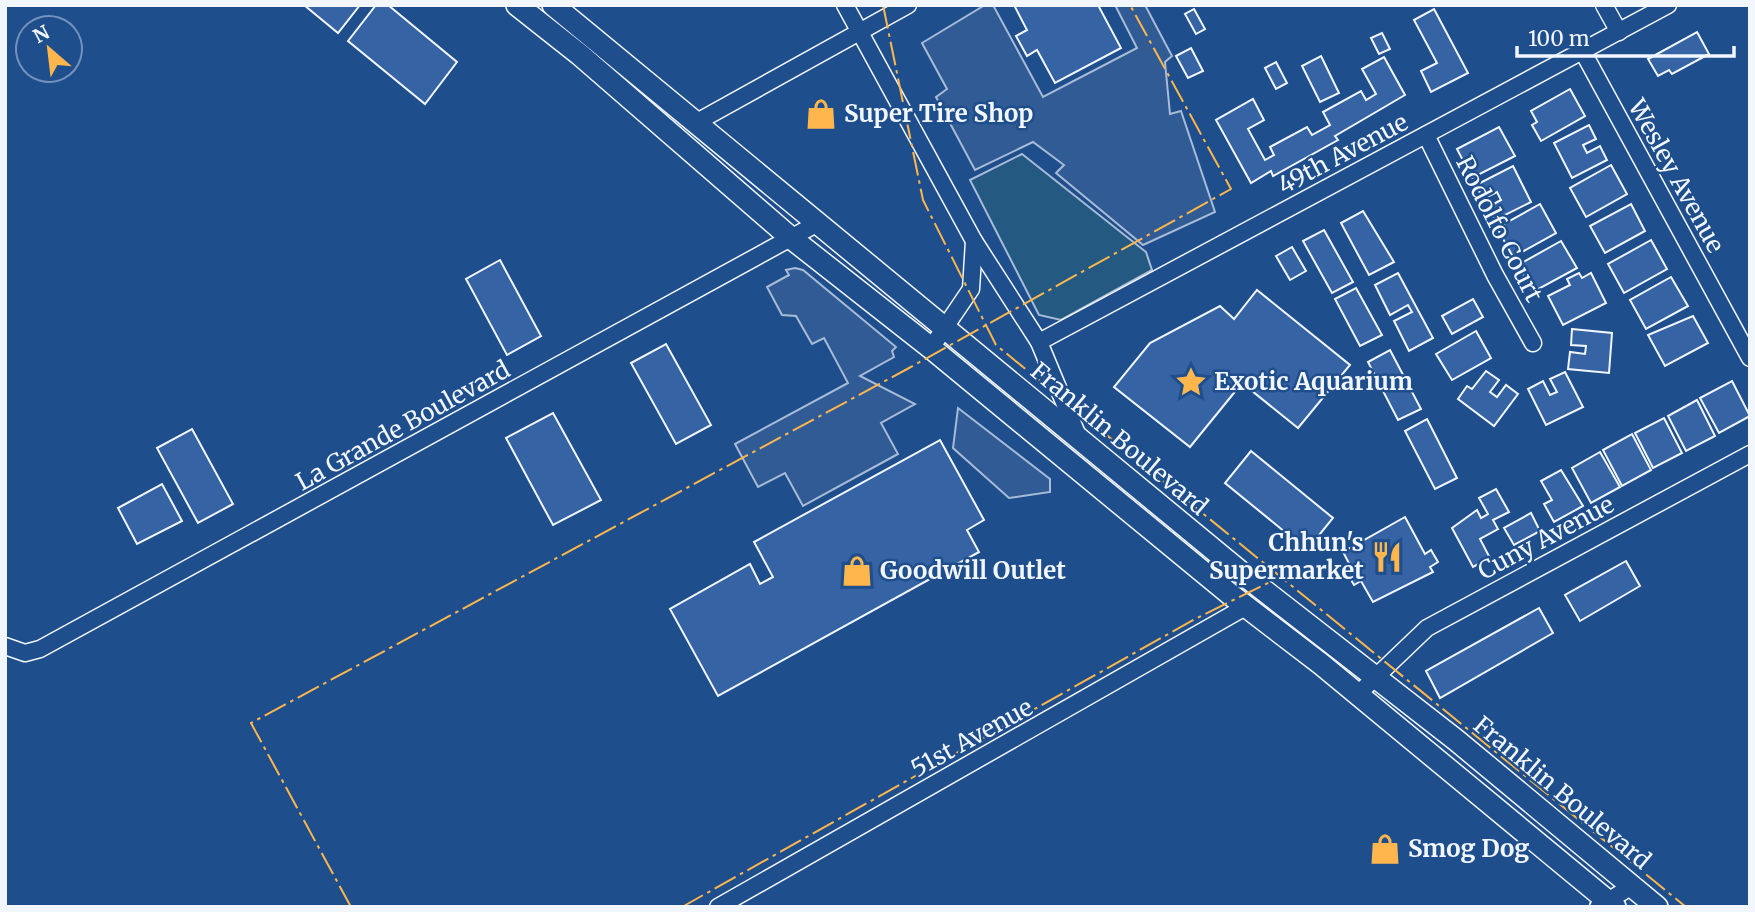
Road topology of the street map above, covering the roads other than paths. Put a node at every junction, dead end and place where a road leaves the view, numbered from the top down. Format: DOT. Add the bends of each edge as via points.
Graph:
graph roads {
  1 [pos="517,5"];
  2 [pos="553,5"];
  3 [pos="845,5"];
  4 [pos="908,5"];
  5 [pos="1604,5"];
  6 [pos="1668,5"];
  7 [pos="859,31"];
  8 [pos="1619,32"];
  9 [pos="1583,52"];
  10 [pos="697,122"];
  11 [pos="1426,135"];
  12 [pos="818,223"];
  13 [pos="791,238"];
  14 [pos="974,242"];
  15 [pos="945,330"];
  16 [pos="1039,342"];
  17 [pos="1534,343"];
  18 [pos="931,348"];
  19 [pos="1750,358"];
  20 [pos="1079,438"];
  21 [pos="1750,454"];
  22 [pos="1094,481"];
  23 [pos="1199,538"];
  24 [pos="1247,606"];
  25 [pos="5,646"];
  26 [pos="1375,679"];
  27 [pos="1358,694"];
  28 [pos="1632,886"];
  29 [pos="1607,905"];
  30 [pos="718,907"];
  31 [pos="1657,907"];
  1 -- 13 [label="main road, Franklin Boulevard"];
  2 -- 10 [label="main road, Franklin Boulevard"];
  3 -- 7 [label="street"];
  4 -- 7 [label="street"];
  5 -- 8 [label="street"];
  6 -- 8 [label="street, 49th Avenue"];
  7 -- 10 [label="street"];
  7 -- 14 [label="street"];
  8 -- 9 [label="street, 49th Avenue"];
  9 -- 11 [label="street, 49th Avenue"];
  9 -- 19 [label="street, Wesley Avenue"];
  10 -- 12 [label="main road, Franklin Boulevard"];
  11 -- 16 [label="street, 49th Avenue"];
  11 -- 17 [label="street, Rodolfo Court"];
  12 -- 13 [label="street, La Grande Boulevard"];
  12 -- 15 [label="main road, Franklin Boulevard"];
  13 -- 18 [label="main road, Franklin Boulevard"];
  13 -- 25 [label="street, La Grande Boulevard" via="40,649 25,653"];
  14 -- 15 [label="street" via="971,289"];
  14 -- 16 [label="street"];
  15 -- 18 [label="street"];
  15 -- 20 [label="main road, Franklin Boulevard"];
  16 -- 20 [label="street"];
  18 -- 22 [label="main road, Franklin Boulevard"];
  20 -- 23 [label="main road, Franklin Boulevard"];
  21 -- 26 [label="street, Cuny Avenue" via="1427,628"];
  22 -- 23 [label="main road" via="1116,484 1178,534"];
  22 -- 24 [label="main road, Franklin Boulevard"];
  23 -- 26 [label="main road, Franklin Boulevard"];
  24 -- 27 [label="main road, Franklin Boulevard"];
  24 -- 30 [label="street, 51st Avenue"];
  26 -- 27 [label="street, Cuny Avenue"];
  26 -- 28 [label="main road, Franklin Boulevard"];
  27 -- 29 [label="main road, Franklin Boulevard"];
  28 -- 29 [label="street"];
  28 -- 31 [label="main road, Franklin Boulevard"];
}
